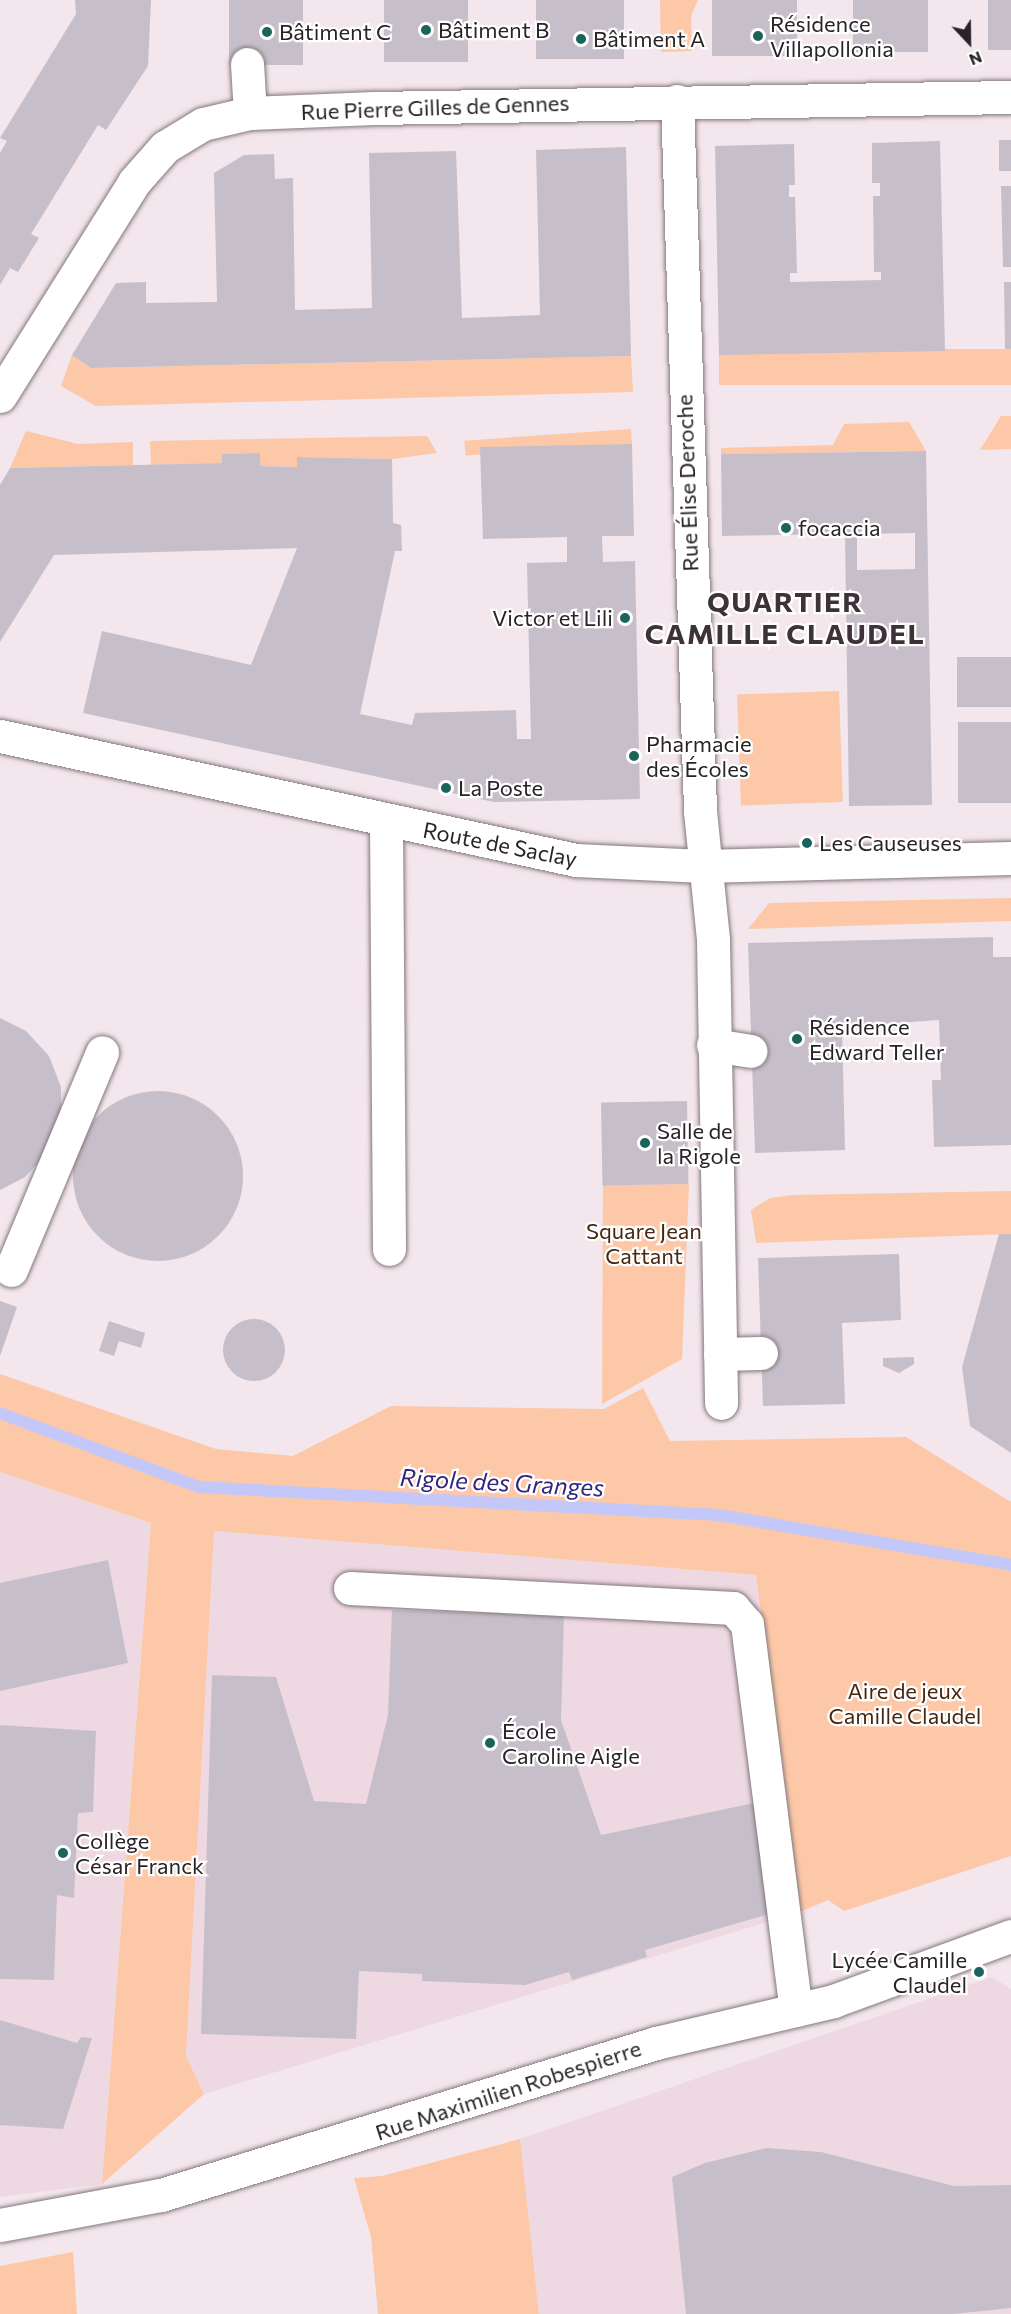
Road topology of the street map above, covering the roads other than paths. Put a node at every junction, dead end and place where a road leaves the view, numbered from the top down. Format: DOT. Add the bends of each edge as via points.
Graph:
graph roads {
  1 [pos="247,64"];
  2 [pos="1011,97"];
  3 [pos="677,100"];
  4 [pos="250,113"];
  5 [pos="0,396"];
  6 [pos="0,736"];
  7 [pos="386,821"];
  8 [pos="1011,858"];
  9 [pos="703,866"];
  10 [pos="713,1045"];
  11 [pos="752,1051"];
  12 [pos="102,1052"];
  13 [pos="389,1249"];
  14 [pos="11,1270"];
  15 [pos="761,1353"];
  16 [pos="720,1354"];
  17 [pos="721,1403"];
  18 [pos="350,1588"];
  19 [pos="1011,1936"];
  20 [pos="796,2010"];
  21 [pos="0,2225"];
  1 -- 4 [label="street"];
  2 -- 3 [label="street, Rue Pierre Gilles de Gennes"];
  3 -- 4 [label="street, Rue Pierre Gilles de Gennes"];
  3 -- 9 [label="street, Rue Élise Deroche"];
  4 -- 5 [label="street, Rue Pierre Gilles de Gennes" via="202,123 165,147"];
  6 -- 7 [label="street, Route de Saclay"];
  7 -- 9 [label="street, Route de Saclay" via="576,860"];
  7 -- 13 [label="street"];
  8 -- 9 [label="street, Route de Saclay"];
  9 -- 10 [label="street, Rue Élise Deroche" via="713,940"];
  10 -- 11 [label="street"];
  10 -- 16 [label="street, Rue Élise Deroche"];
  12 -- 14 [label="street"];
  15 -- 16 [label="street"];
  16 -- 17 [label="street, Rue Élise Deroche"];
  18 -- 20 [label="street" via="733,1608 747,1624"];
  19 -- 20 [label="street, Rue Maximilien Robespierre" via="925,1971"];
  20 -- 21 [label="street, Rue Maximilien Robespierre" via="656,2043 161,2195"];
}
